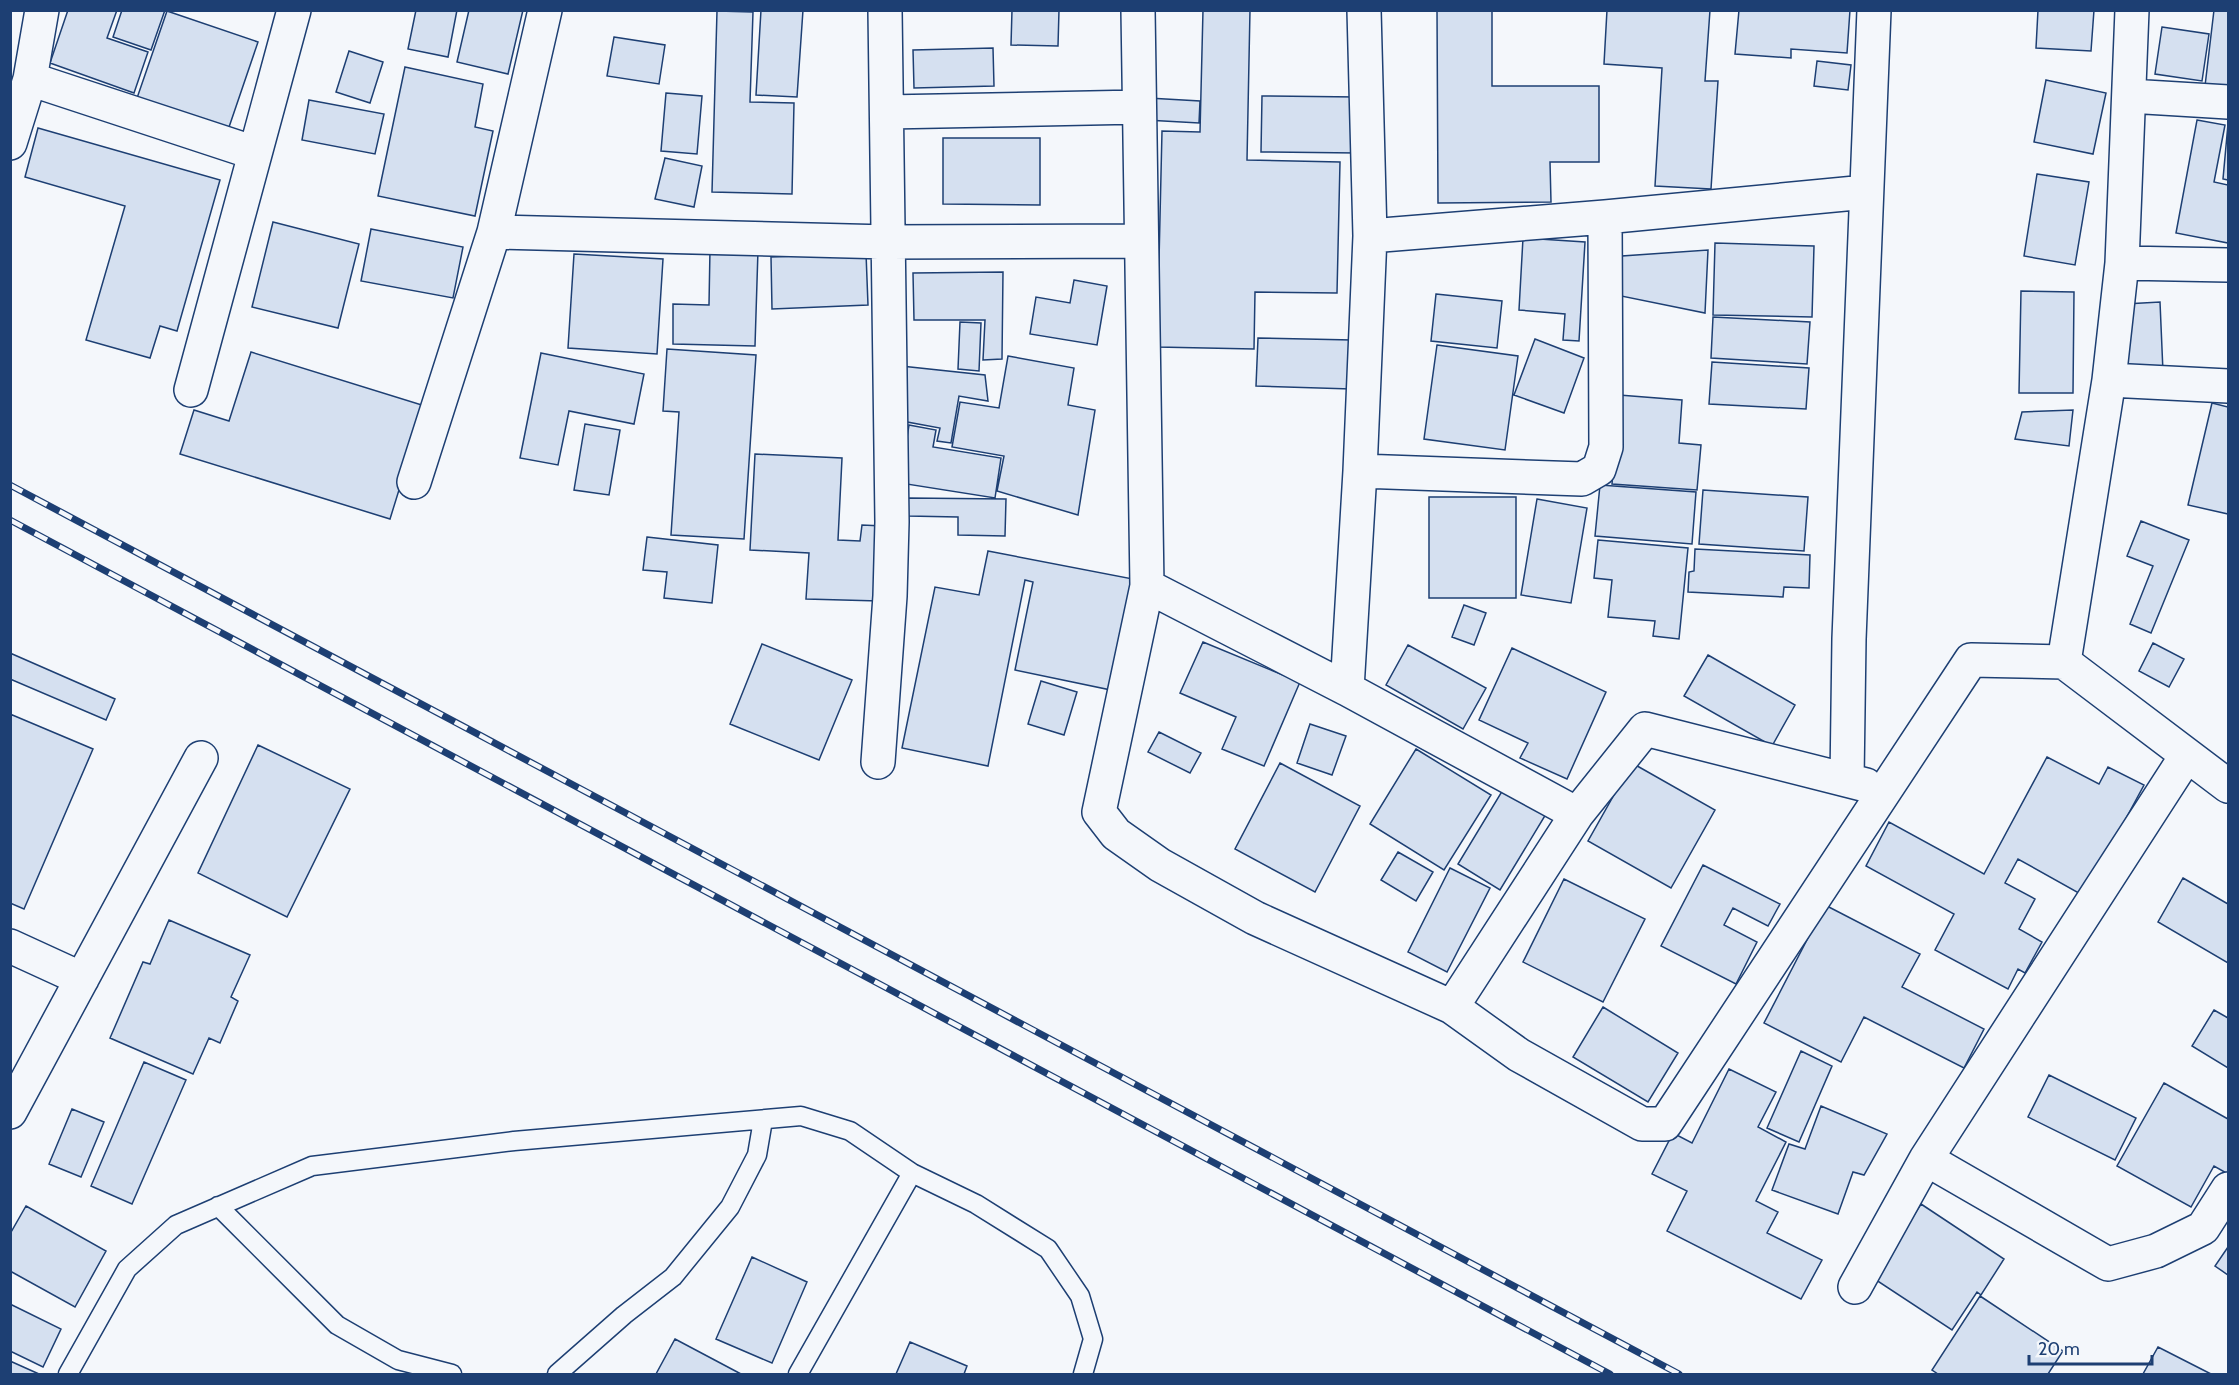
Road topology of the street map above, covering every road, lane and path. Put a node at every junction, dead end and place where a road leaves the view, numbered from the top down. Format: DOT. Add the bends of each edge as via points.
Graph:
graph roads {
  1 [pos="42,10"];
  2 [pos="294,10"];
  3 [pos="545,10"];
  4 [pos="885,10"];
  5 [pos="1138,10"];
  6 [pos="1364,10"];
  7 [pos="1874,10"];
  8 [pos="2132,10"];
  9 [pos="30,79"];
  10 [pos="2129,96"];
  11 [pos="2229,102"];
  12 [pos="1139,107"];
  13 [pos="887,112"];
  14 [pos="13,123"];
  15 [pos="255,153"];
  16 [pos="1866,192"];
  17 [pos="1605,217"];
  18 [pos="494,232"];
  19 [pos="1370,236"];
  20 [pos="1141,241"];
  21 [pos="888,242"];
  22 [pos="2122,263"];
  23 [pos="2229,265"];
  24 [pos="2109,380"];
  25 [pos="2229,386"];
  26 [pos="191,390"];
  27 [pos="1360,471"];
  28 [pos="414,482"];
  29 [pos="1147,586"];
  30 [pos="2064,662"];
  31 [pos="1347,689"];
  32 [pos="2187,755"];
  33 [pos="201,758"];
  34 [pos="878,762"];
  35 [pos="1847,780"];
  36 [pos="2229,786"];
  37 [pos="1885,790"];
  38 [pos="1577,814"];
  39 [pos="10,946"];
  40 [pos="82,979"];
  41 [pos="1452,1007"];
  42 [pos="10,1112"];
  43 [pos="763,1120"];
  44 [pos="1926,1159"];
  45 [pos="912,1173"];
  46 [pos="2229,1189"];
  47 [pos="218,1206"];
  48 [pos="1855,1287"];
  49 [pos="68,1374"];
  50 [pos="452,1374"];
  51 [pos="557,1374"];
  52 [pos="798,1374"];
  53 [pos="1083,1374"];
  1 -- 9 [label="street"];
  2 -- 15 [label="street"];
  3 -- 18 [label="street"];
  4 -- 13 [label="street"];
  5 -- 12 [label="street"];
  6 -- 19 [label="street"];
  7 -- 16 [label="street"];
  8 -- 10 [label="street"];
  9 -- 14 [label="street"];
  9 -- 15 [label="street"];
  10 -- 11 [label="street"];
  10 -- 22 [label="street"];
  12 -- 13 [label="street"];
  12 -- 20 [label="street"];
  13 -- 21 [label="street"];
  15 -- 26 [label="street"];
  16 -- 17 [label="street"];
  16 -- 35 [label="street"];
  17 -- 19 [label="street"];
  17 -- 27 [label="street" via="1606,447 1599,469 1582,479"];
  18 -- 21 [label="street"];
  18 -- 28 [label="street"];
  19 -- 27 [label="street"];
  20 -- 21 [label="street"];
  20 -- 29 [label="street"];
  21 -- 34 [label="street" via="890,596"];
  22 -- 23 [label="street"];
  22 -- 24 [label="street"];
  24 -- 25 [label="street"];
  24 -- 30 [label="street"];
  27 -- 31 [label="street"];
  29 -- 31 [label="street"];
  29 -- 41 [label="street" via="1099,812 1116,834 1160,865 1255,918"];
  30 -- 32 [label="street"];
  30 -- 37 [label="street" via="1971,660"];
  31 -- 38 [label="street"];
  32 -- 36 [label="street"];
  32 -- 44 [label="street"];
  33 -- 40 [label="street"];
  35 -- 37 [label="street"];
  35 -- 38 [label="street" via="1645,729"];
  37 -- 41 [label="street" via="1665,1124 1642,1124 1520,1056"];
  38 -- 41 [label="street"];
  39 -- 40 [label="street"];
  40 -- 42 [label="street"];
  43 -- 45 [label="lane" via="801,1116 850,1131"];
  43 -- 47 [label="lane" via="514,1141 312,1166"];
  43 -- 51 [label="lane" via="757,1155 730,1206 702,1242 673,1276"];
  44 -- 46 [label="street" via="2108,1264 2156,1251 2203,1228"];
  44 -- 48 [label="street"];
  45 -- 52 [label="lane"];
  45 -- 53 [label="lane" via="976,1204 1048,1249 1080,1296 1093,1339"];
  47 -- 49 [label="lane" via="176,1225 127,1269"];
  47 -- 50 [label="lane" via="337,1325 398,1360"];
}
